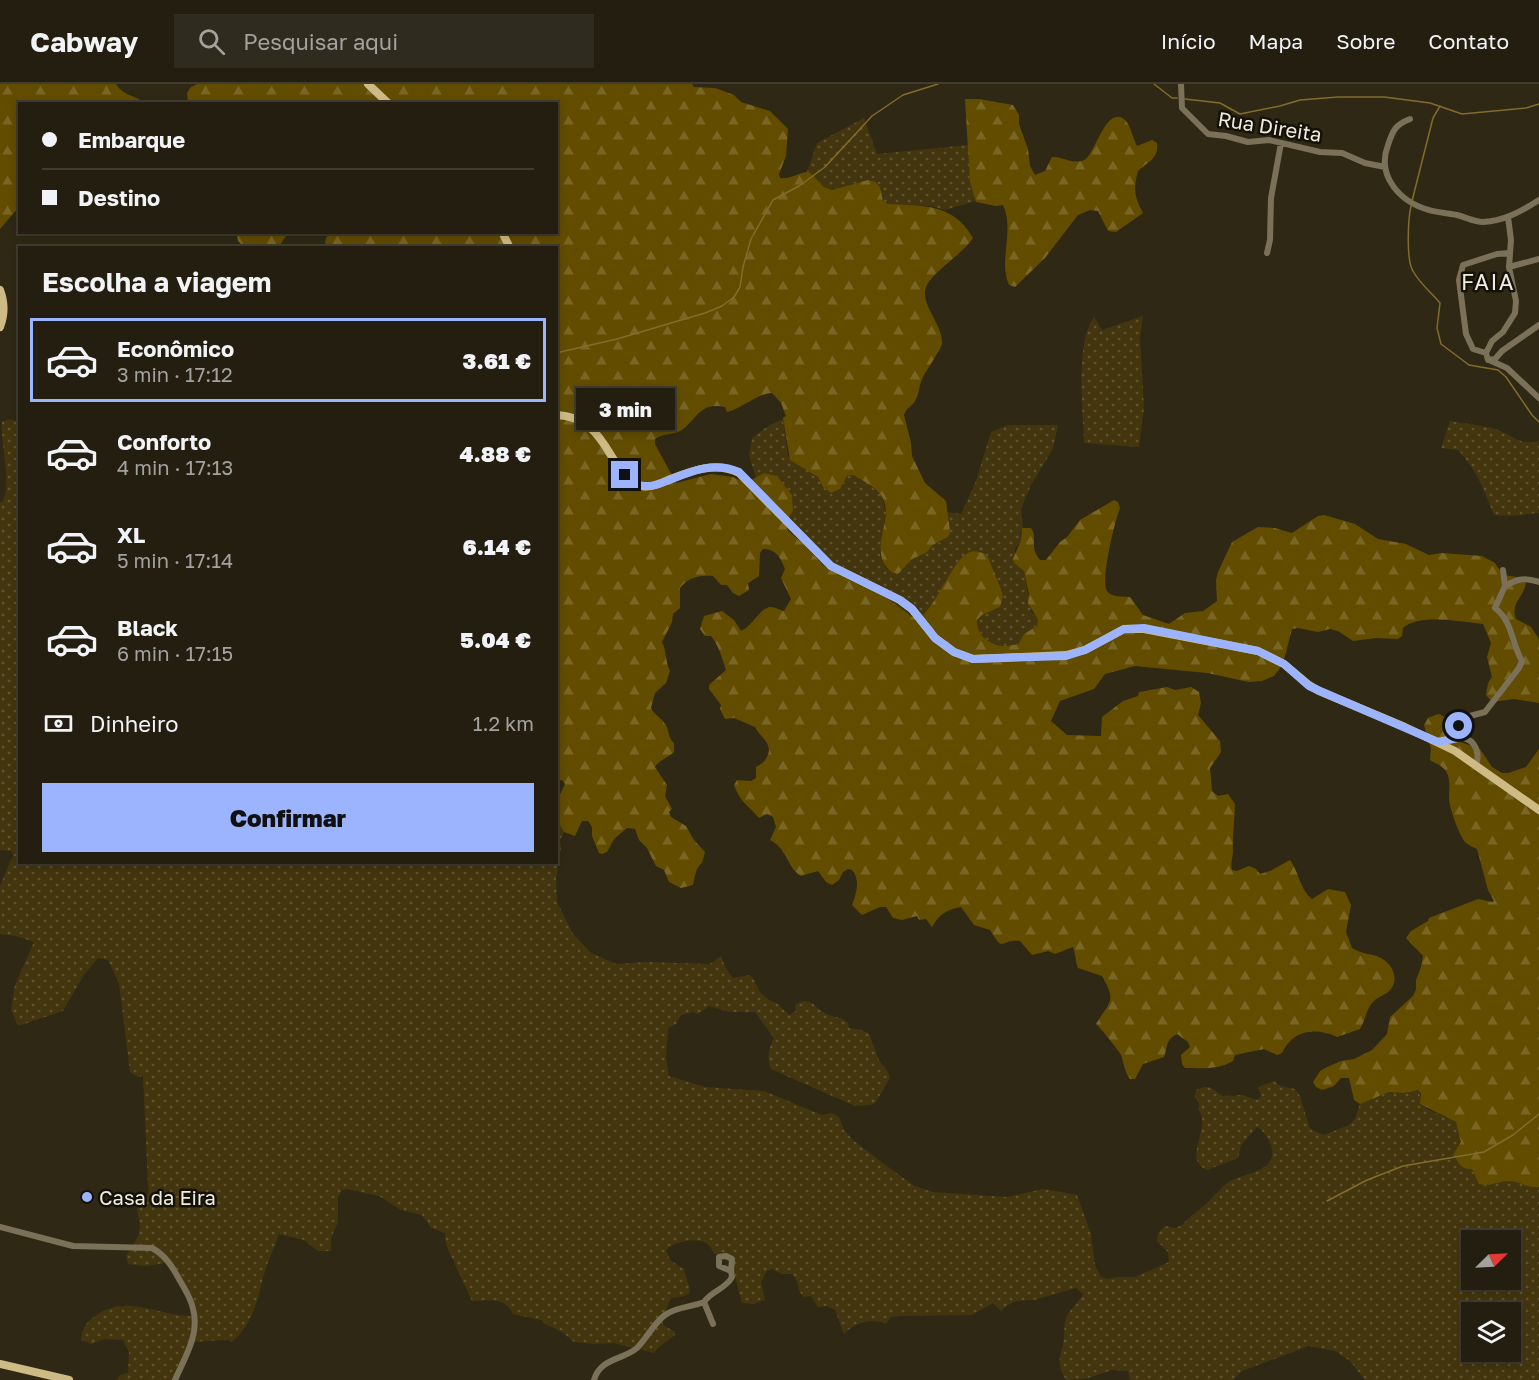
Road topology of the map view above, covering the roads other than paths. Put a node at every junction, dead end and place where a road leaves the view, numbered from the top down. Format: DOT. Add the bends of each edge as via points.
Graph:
graph roads {
  1 [pos="368,84"];
  2 [pos="1181,84"];
  3 [pos="387,102"];
  4 [pos="1410,119"];
  5 [pos="1281,143"];
  6 [pos="1385,167"];
  7 [pos="1539,200"];
  8 [pos="1508,217"];
  9 [pos="1268,253"];
  10 [pos="1510,253"];
  11 [pos="1539,259"];
  12 [pos="1509,267"];
  13 [pos="0,290"];
  14 [pos="1539,325"];
  15 [pos="0,327"];
  16 [pos="1487,357"];
  17 [pos="1539,398"];
  18 [pos="558,415"];
  19 [pos="1503,570"];
  20 [pos="1539,582"];
  21 [pos="1505,586"];
  22 [pos="1458,738"];
  23 [pos="1438,742"];
  24 [pos="1476,765"];
  25 [pos="1539,810"];
  26 [pos="0,1227"];
  27 [pos="730,1271"];
  28 [pos="704,1302"];
  29 [pos="712,1324"];
  30 [pos="0,1364"];
  31 [pos="69,1380"];
  32 [pos="176,1380"];
  33 [pos="594,1380"];
  1 -- 3 [label="main road"];
  2 -- 5 [label="street, Rua Direita" via="1182,108 1208,134 1248,142"];
  4 -- 6 [label="street" via="1392,130"];
  5 -- 6 [label="street, Rua Direita" via="1342,153"];
  5 -- 9 [label="street" via="1271,198"];
  6 -- 8 [label="street" via="1390,184 1414,204 1481,222"];
  7 -- 8 [label="street"];
  8 -- 10 [label="street"];
  10 -- 12 [label="street"];
  10 -- 16 [label="street" via="1463,265 1459,280 1466,334 1473,349"];
  11 -- 12 [label="street"];
  12 -- 16 [label="street" via="1515,313 1492,341"];
  13 -- 15 [label="main road" via="4,306"];
  14 -- 16 [label="street" via="1494,358"];
  16 -- 17 [label="street" via="1507,368"];
  18 -- 23 [label="main road" via="587,424 625,475 640,486 710,467 739,472 831,566 900,600 935,638 954,652 973,659 1066,656 1124,629 1159,630 1264,654 1284,664 1309,686"];
  19 -- 21 [label="street"];
  20 -- 21 [label="street" via="1523,578"];
  21 -- 22 [label="street" via="1495,608 1509,622 1522,661 1485,712 1466,717 1459,726"];
  22 -- 23 [label="street"];
  22 -- 24 [label="street" via="1476,748"];
  23 -- 24 [label="main road"];
  24 -- 25 [label="main road"];
  26 -- 32 [label="street" via="73,1246 152,1248 161,1253 193,1306 196,1322"];
  27 -- 28 [label="street" via="729,1284"];
  28 -- 29 [label="street"];
  28 -- 33 [label="street" via="664,1315 636,1349 611,1360"];
  30 -- 31 [label="main road"];
}
